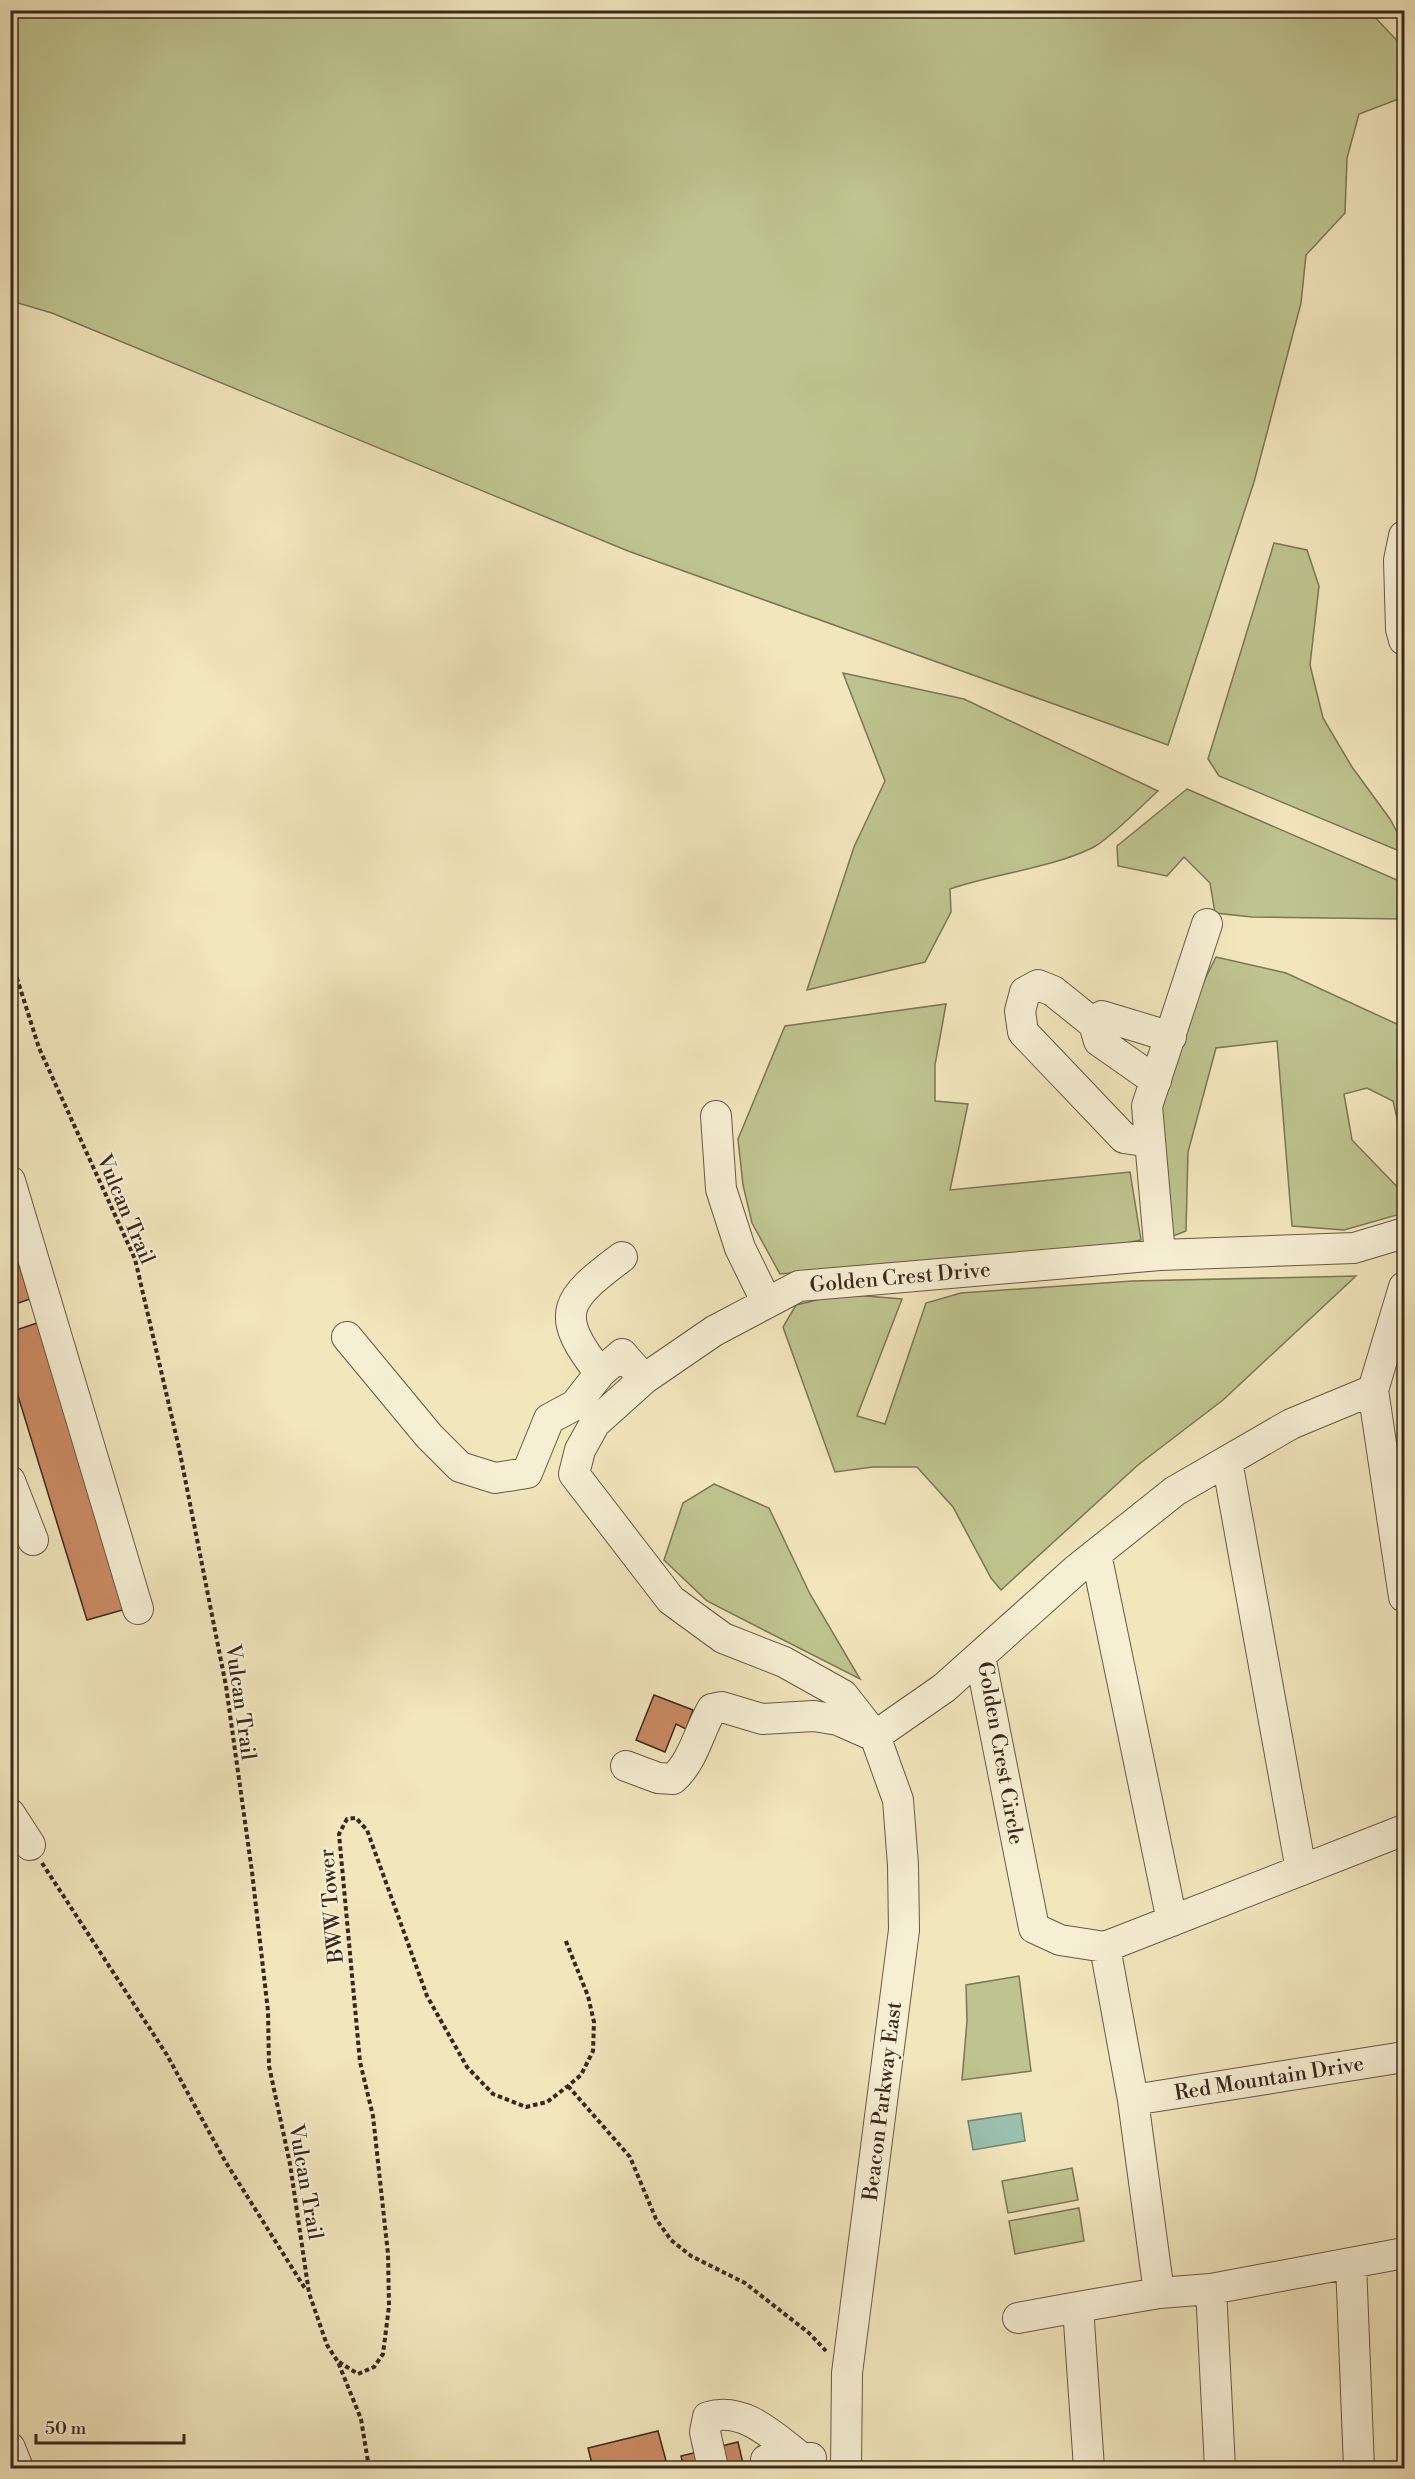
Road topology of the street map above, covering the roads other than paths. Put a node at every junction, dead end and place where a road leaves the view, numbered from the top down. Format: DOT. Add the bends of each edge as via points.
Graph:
graph roads {
  1 [pos="1404,536"];
  2 [pos="1404,640"];
  3 [pos="1207,924"];
  4 [pos="1094,1024"];
  5 [pos="1171,1038"];
  6 [pos="1156,1081"];
  7 [pos="716,1116"];
  8 [pos="1150,1142"];
  9 [pos="10,1180"];
  10 [pos="1404,1233"];
  11 [pos="1160,1255"];
  12 [pos="622,1257"];
  13 [pos="1404,1287"];
  14 [pos="767,1303"];
  15 [pos="347,1337"];
  16 [pos="600,1373"];
  17 [pos="644,1379"];
  18 [pos="1372,1390"];
  19 [pos="1227,1461"];
  20 [pos="574,1474"];
  21 [pos="10,1481"];
  22 [pos="33,1540"];
  23 [pos="1096,1554"];
  24 [pos="1404,1598"];
  25 [pos="138,1609"];
  26 [pos="980,1656"];
  27 [pos="875,1736"];
  28 [pos="626,1766"];
  29 [pos="10,1814"];
  30 [pos="1404,1830"];
  31 [pos="30,1845"];
  32 [pos="1301,1870"];
  33 [pos="1172,1921"];
  34 [pos="1105,1947"];
  35 [pos="1404,2056"];
  36 [pos="1133,2100"];
  37 [pos="1404,2253"];
  38 [pos="1351,2263"];
  39 [pos="1211,2289"];
  40 [pos="1159,2293"];
  41 [pos="1078,2307"];
  42 [pos="1018,2318"];
  43 [pos="756,2424"];
  44 [pos="10,2448"];
  45 [pos="803,2459"];
  46 [pos="845,2462"];
  47 [pos="767,2464"];
  48 [pos="18,2469"];
  49 [pos="713,2469"];
  50 [pos="1089,2469"];
  51 [pos="1220,2469"];
  52 [pos="1359,2469"];
  1 -- 2 [label="street" via="1400,560"];
  3 -- 5 [label="street"];
  4 -- 5 [label="street" via="1102,1016"];
  4 -- 6 [label="street" via="1099,1041"];
  4 -- 8 [label="street" via="1053,991 1038,985 1025,992 1020,1011 1023,1032 1124,1138"];
  5 -- 6 [label="street"];
  6 -- 8 [label="street" via="1147,1106"];
  7 -- 14 [label="street" via="721,1189 740,1248"];
  8 -- 11 [label="street"];
  9 -- 25 [label="street"];
  10 -- 11 [label="street, Golden Crest Drive" via="1354,1248"];
  11 -- 14 [label="street, Golden Crest Drive" via="799,1286"];
  12 -- 16 [label="street" via="588,1283 570,1309 579,1347"];
  13 -- 18 [label="street"];
  14 -- 17 [label="street, Golden Crest Drive" via="714,1331"];
  15 -- 16 [label="street" via="429,1436 460,1467 495,1479 527,1473 549,1419 574,1405"];
  16 -- 17 [label="street" via="622,1354"];
  17 -- 20 [label="street, Golden Crest Drive" via="595,1423 580,1450"];
  18 -- 19 [label="street, Golden Crest Circle" via="1291,1424"];
  18 -- 24 [label="street"];
  19 -- 23 [label="street, Golden Crest Circle" via="1175,1491"];
  19 -- 32 [label="street"];
  20 -- 27 [label="street, Beacon Parkway East" via="671,1600 723,1638 784,1662 843,1695"];
  21 -- 22 [label="street"];
  23 -- 26 [label="street, Golden Crest Circle"];
  23 -- 33 [label="street"];
  26 -- 27 [label="street" via="944,1688"];
  26 -- 34 [label="street, Golden Crest Circle" via="1034,1928 1060,1940"];
  27 -- 28 [label="street" via="838,1720 814,1716 762,1719 722,1707 712,1709 684,1770 673,1779 658,1778"];
  27 -- 46 [label="street, Beacon Parkway East" via="897,1800 904,1930 847,2373"];
  29 -- 31 [label="street"];
  30 -- 32 [label="street"];
  32 -- 33 [label="street"];
  33 -- 34 [label="street"];
  34 -- 36 [label="street"];
  35 -- 36 [label="street, Red Mountain Drive"];
  36 -- 40 [label="street"];
  37 -- 38 [label="street"];
  38 -- 39 [label="street"];
  38 -- 52 [label="street"];
  39 -- 40 [label="street"];
  39 -- 51 [label="street"];
  40 -- 41 [label="street"];
  41 -- 42 [label="street"];
  41 -- 50 [label="street"];
  43 -- 45 [label="street"];
  43 -- 47 [label="street"];
  43 -- 49 [label="street" via="737,2415 708,2417 705,2432"];
  44 -- 48 [label="street"];
  45 -- 46 [label="street"];
  45 -- 47 [label="street"];
}
